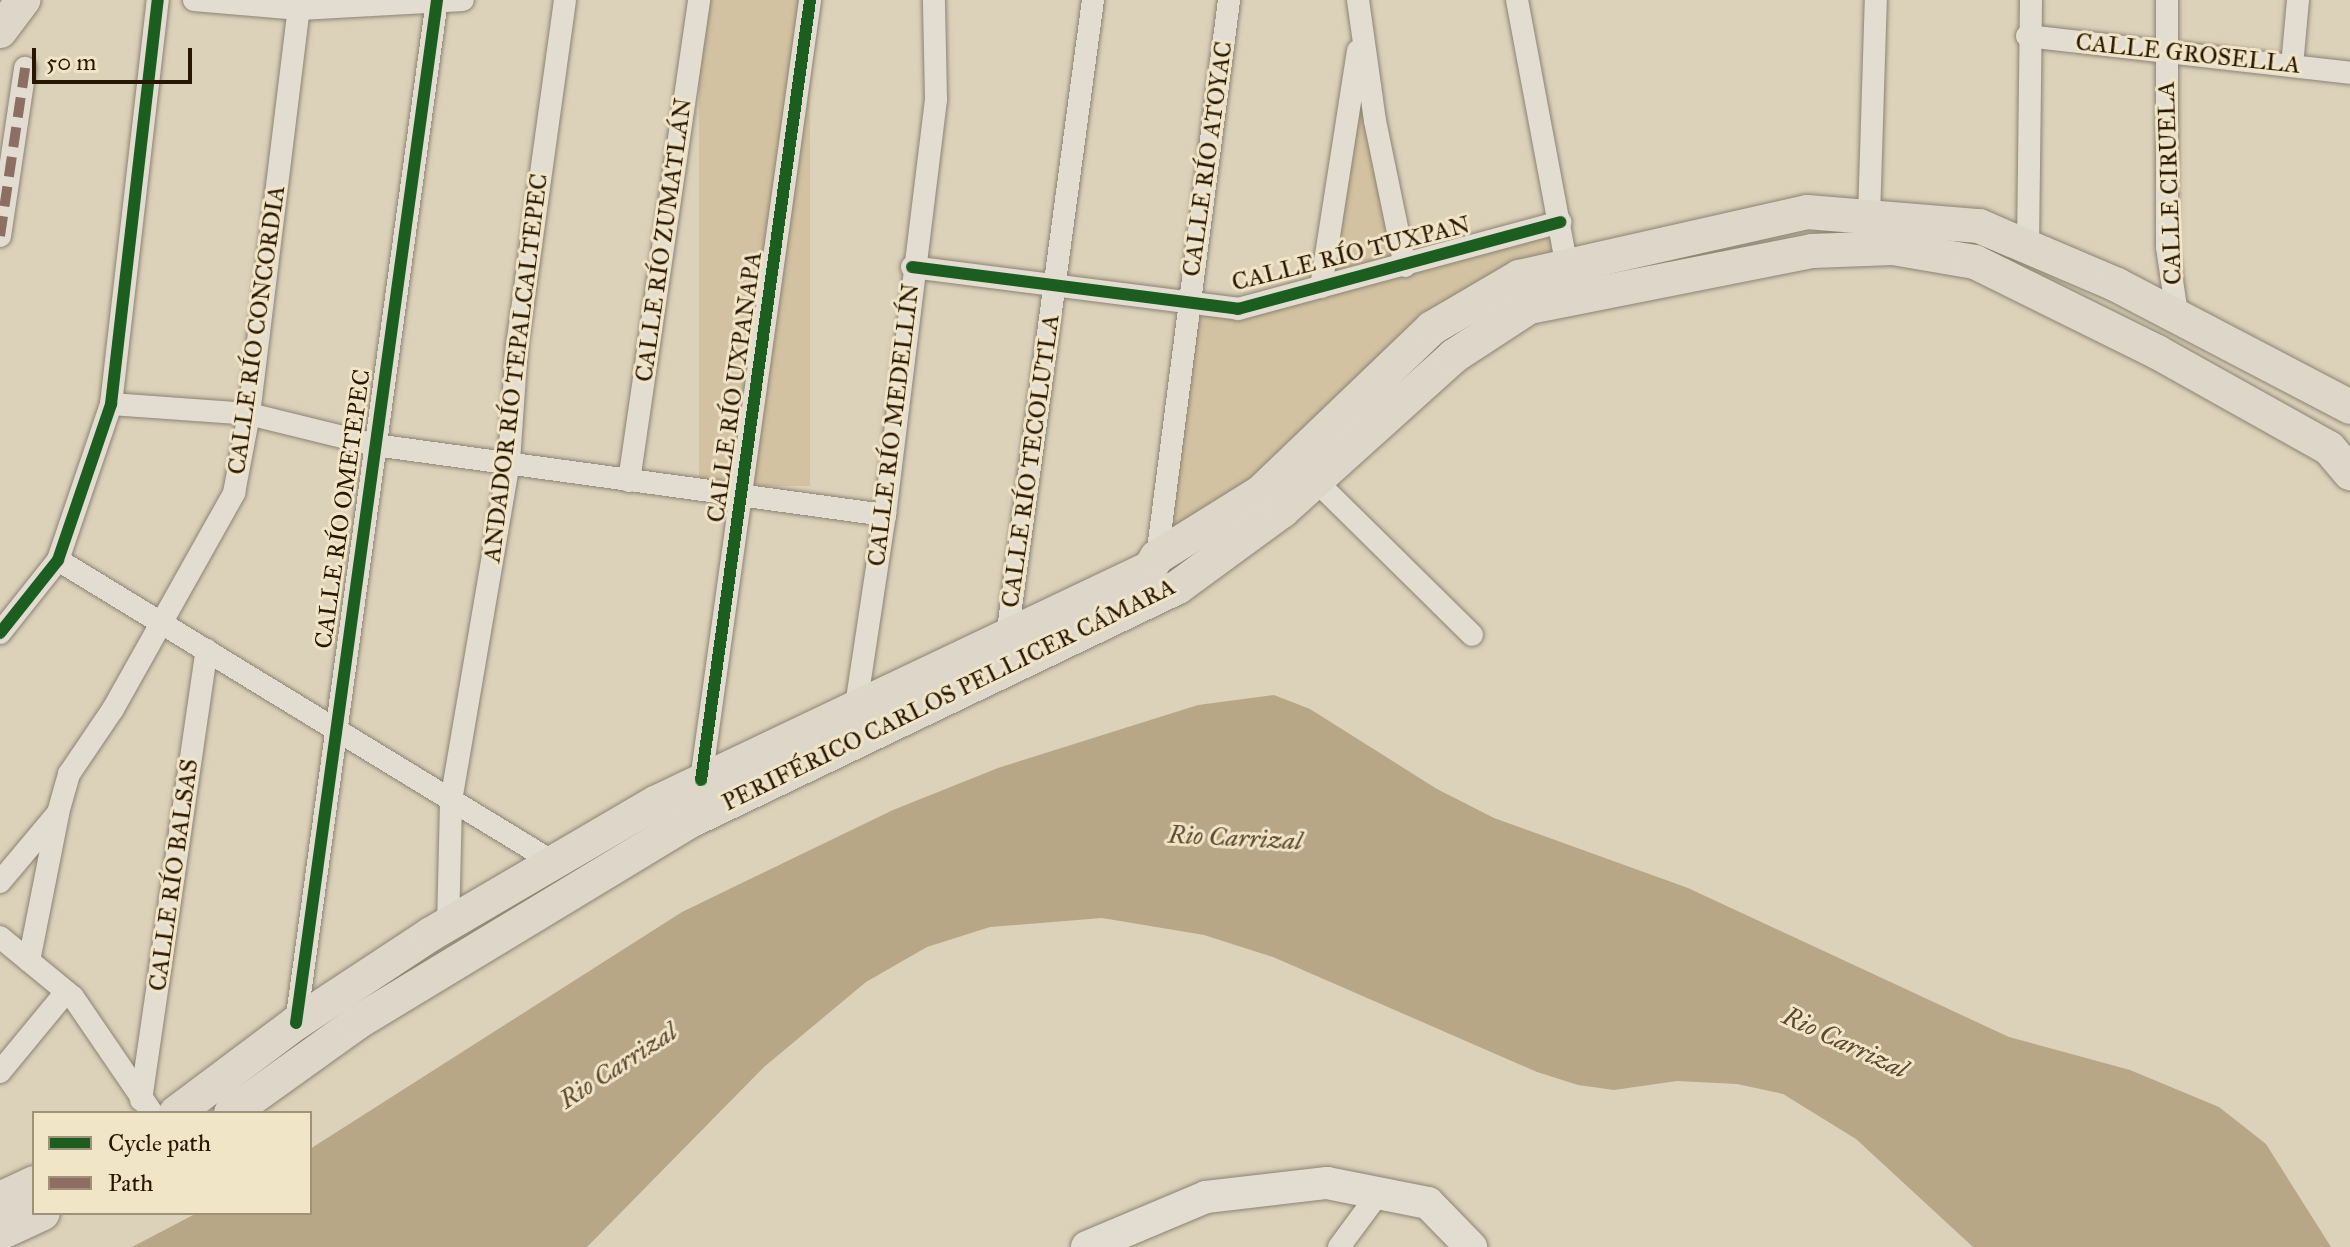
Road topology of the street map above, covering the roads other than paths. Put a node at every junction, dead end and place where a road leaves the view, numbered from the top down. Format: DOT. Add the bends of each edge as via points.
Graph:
graph roads {
  1 [pos="158,0"];
  2 [pos="194,0"];
  3 [pos="463,0"];
  4 [pos="565,0"];
  5 [pos="699,0"];
  6 [pos="810,0"];
  7 [pos="934,0"];
  8 [pos="1093,0"];
  9 [pos="1229,0"];
  10 [pos="1358,0"];
  11 [pos="1517,0"];
  12 [pos="1876,0"];
  13 [pos="2031,0"];
  14 [pos="2167,0"];
  15 [pos="2298,0"];
  16 [pos="25,1"];
  17 [pos="438,1"];
  18 [pos="300,4"];
  19 [pos="1362,26"];
  20 [pos="0,31"];
  21 [pos="2027,36"];
  22 [pos="2165,51"];
  23 [pos="2292,66"];
  24 [pos="25,68"];
  25 [pos="2350,73"];
  26 [pos="1869,217"];
  27 [pos="1560,222"];
  28 [pos="0,236"];
  29 [pos="2028,247"];
  30 [pos="1568,263"];
  31 [pos="1405,266"];
  32 [pos="912,267"];
  33 [pos="1055,283"];
  34 [pos="1321,287"];
  35 [pos="1570,299"];
  36 [pos="1190,302"];
  37 [pos="2177,314"];
  38 [pos="111,404"];
  39 [pos="2350,406"];
  40 [pos="249,414"];
  41 [pos="375,445"];
  42 [pos="509,461"];
  43 [pos="2350,473"];
  44 [pos="629,481"];
  45 [pos="1316,481"];
  46 [pos="742,498"];
  47 [pos="885,515"];
  48 [pos="1157,557"];
  49 [pos="58,560"];
  50 [pos="161,623"];
  51 [pos="0,633"];
  52 [pos="1472,635"];
  53 [pos="1007,637"];
  54 [pos="207,650"];
  55 [pos="856,706"];
  56 [pos="333,731"];
  57 [pos="701,780"];
  58 [pos="451,801"];
  59 [pos="58,813"];
  60 [pos="553,862"];
  61 [pos="0,882"];
  62 [pos="448,926"];
  63 [pos="0,937"];
  64 [pos="29,961"];
  65 [pos="66,992"];
  66 [pos="296,1023"];
  67 [pos="0,1072"];
  68 [pos="146,1106"];
  69 [pos="179,1111"];
  70 [pos="234,1111"];
  71 [pos="32,1184"];
  72 [pos="1379,1193"];
  73 [pos="0,1199"];
  74 [pos="39,1215"];
  75 [pos="0,1233"];
  76 [pos="1087,1247"];
  77 [pos="1339,1247"];
  78 [pos="1471,1247"];
  1 -- 38 [label="street"];
  2 -- 18 [label="street"];
  3 -- 17 [label="street"];
  4 -- 42 [label="street, ANDADOR RÍO TEPALCALTEPEC" via="517,346"];
  5 -- 44 [label="street, CALLE RÍO ZUMATLÁN"];
  6 -- 46 [label="street, CALLE RÍO UXPANAPA"];
  7 -- 32 [label="street, CALLE RÍO MEDELLÍN" via="936,99"];
  8 -- 33 [label="street, CALLE RÍO TECOLUTLA"];
  9 -- 36 [label="street, CALLE RÍO ATOYAC"];
  10 -- 19 [label="street"];
  11 -- 27 [label="street"];
  12 -- 26 [label="street"];
  13 -- 21 [label="street"];
  14 -- 22 [label="street, CALLE CIRUELA"];
  15 -- 23 [label="street"];
  16 -- 20 [label="main road"];
  17 -- 18 [label="street"];
  17 -- 41 [label="street, CALLE RÍO OMETEPEC"];
  18 -- 40 [label="street, CALLE RÍO CONCORDIA"];
  19 -- 31 [label="street"];
  19 -- 34 [label="street"];
  21 -- 22 [label="street, CALLE GROSELLA"];
  21 -- 29 [label="street"];
  22 -- 23 [label="street, CALLE GROSELLA"];
  22 -- 37 [label="street, CALLE CIRUELA" via="2167,247"];
  23 -- 25 [label="street, CALLE GROSELLA"];
  24 -- 28 [label="street"];
  26 -- 29 [label="main road, PERIFÉRICO CARLOS PELLICER CÁMARA" via="1979,226"];
  26 -- 30 [label="main road, PERIFÉRICO CARLOS PELLICER CÁMARA" via="1807,212"];
  27 -- 30 [label="street"];
  27 -- 31 [label="street, CALLE RÍO TUXPAN"];
  29 -- 37 [label="main road, PERIFÉRICO CARLOS PELLICER CÁMARA"];
  30 -- 35 [label="street"];
  30 -- 48 [label="main road, PERIFÉRICO CARLOS PELLICER CÁMARA" via="1519,277 1432,328 1261,492"];
  31 -- 34 [label="street, CALLE RÍO TUXPAN"];
  32 -- 33 [label="street, CALLE RÍO TUXPAN"];
  32 -- 47 [label="street, CALLE RÍO MEDELLÍN"];
  33 -- 36 [label="street, CALLE RÍO TUXPAN"];
  33 -- 53 [label="street, CALLE RÍO TECOLUTLA"];
  34 -- 36 [label="street, CALLE RÍO TUXPAN" via="1238,309"];
  35 -- 43 [label="main road, PERIFÉRICO CARLOS PELLICER CÁMARA" via="1812,251 1893,248 1975,262 2157,352 2329,448"];
  35 -- 45 [label="main road, PERIFÉRICO CARLOS PELLICER CÁMARA" via="1529,307 1454,356"];
  36 -- 48 [label="street, CALLE RÍO ATOYAC"];
  37 -- 39 [label="main road, PERIFÉRICO CARLOS PELLICER CÁMARA"];
  38 -- 40 [label="street"];
  38 -- 49 [label="street"];
  40 -- 41 [label="street"];
  40 -- 50 [label="street, CALLE RÍO CONCORDIA" via="234,493"];
  41 -- 42 [label="street"];
  41 -- 56 [label="street, CALLE RÍO OMETEPEC"];
  42 -- 44 [label="street"];
  42 -- 58 [label="street, ANDADOR RÍO TEPALCALTEPEC"];
  44 -- 46 [label="street"];
  45 -- 52 [label="street"];
  45 -- 70 [label="main road, PERIFÉRICO CARLOS PELLICER CÁMARA" via="1178,587 690,821 358,1022"];
  46 -- 47 [label="street"];
  46 -- 57 [label="street, CALLE RÍO UXPANAPA"];
  47 -- 55 [label="street, CALLE RÍO MEDELLÍN"];
  48 -- 53 [label="main road, PERIFÉRICO CARLOS PELLICER CÁMARA" via="1150,568"];
  49 -- 50 [label="street"];
  49 -- 51 [label="street"];
  50 -- 54 [label="street"];
  50 -- 59 [label="street, CALLE RÍO CONCORDIA" via="69,774"];
  53 -- 55 [label="main road, PERIFÉRICO CARLOS PELLICER CÁMARA"];
  54 -- 56 [label="street"];
  54 -- 68 [label="street, CALLE RÍO BALSAS"];
  55 -- 57 [label="main road, PERIFÉRICO CARLOS PELLICER CÁMARA"];
  56 -- 58 [label="street"];
  56 -- 66 [label="street, CALLE RÍO OMETEPEC"];
  57 -- 60 [label="main road, PERIFÉRICO CARLOS PELLICER CÁMARA"];
  58 -- 60 [label="street"];
  58 -- 62 [label="street, ANDADOR RÍO TEPALCALTEPEC"];
  59 -- 61 [label="street, CALLE RÍO CONCORDIA"];
  59 -- 64 [label="street"];
  60 -- 62 [label="main road, PERIFÉRICO CARLOS PELLICER CÁMARA"];
  62 -- 66 [label="main road, PERIFÉRICO CARLOS PELLICER CÁMARA"];
  63 -- 64 [label="street"];
  64 -- 65 [label="street"];
  65 -- 67 [label="street"];
  65 -- 68 [label="street"];
  66 -- 69 [label="main road, PERIFÉRICO CARLOS PELLICER CÁMARA"];
  71 -- 73 [label="main road"];
  72 -- 76 [label="main road" via="1327,1183 1206,1197"];
  72 -- 77 [label="street"];
  72 -- 78 [label="main road" via="1428,1203"];
  74 -- 75 [label="main road"];
}
